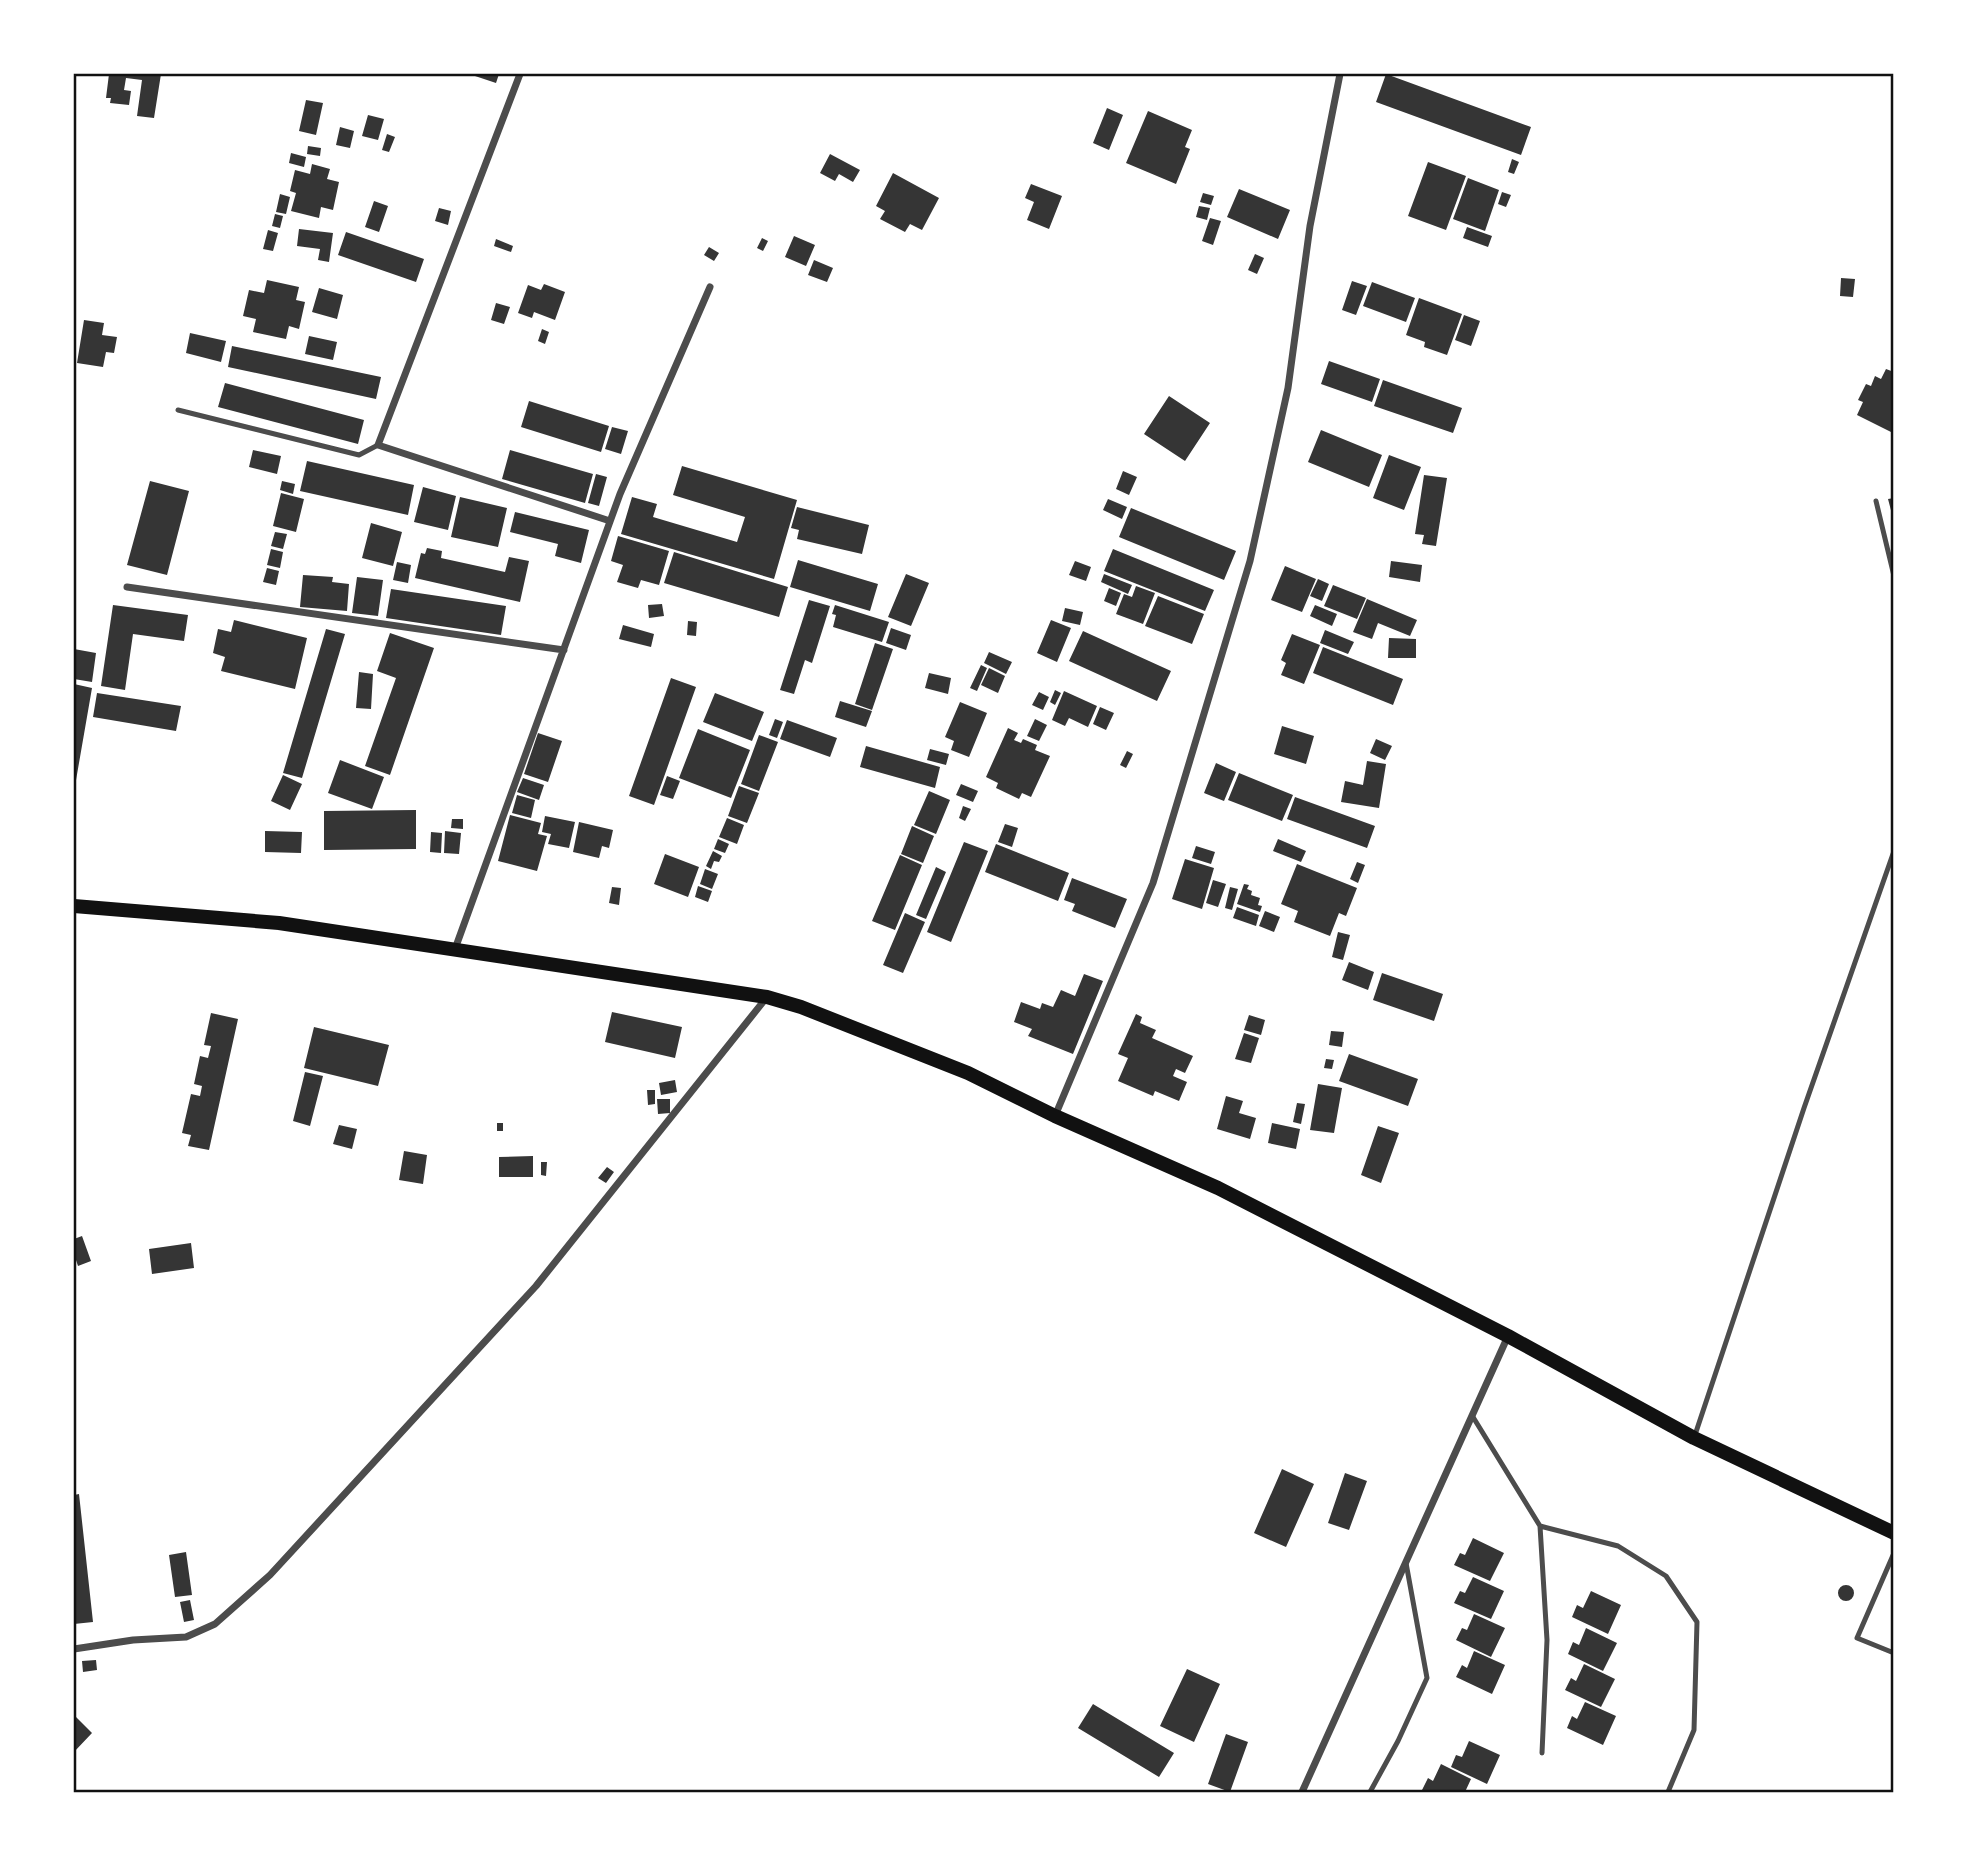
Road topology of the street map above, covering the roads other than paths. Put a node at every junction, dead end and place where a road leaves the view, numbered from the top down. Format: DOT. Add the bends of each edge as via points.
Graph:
graph roads {
  1 [pos="520,74"];
  2 [pos="1340,74"];
  3 [pos="710,287"];
  4 [pos="178,410"];
  5 [pos="378,445"];
  6 [pos="1876,501"];
  7 [pos="610,521"];
  8 [pos="1894,576"];
  9 [pos="127,587"];
  10 [pos="564,650"];
  11 [pos="1894,851"];
  12 [pos="74,906"];
  13 [pos="455,949"];
  14 [pos="767,998"];
  15 [pos="1055,1116"];
  16 [pos="1508,1336"];
  17 [pos="1473,1417"];
  18 [pos="1694,1438"];
  19 [pos="1540,1526"];
  20 [pos="1894,1533"];
  21 [pos="1894,1553"];
  22 [pos="1406,1560"];
  23 [pos="74,1649"];
  24 [pos="1894,1653"];
  25 [pos="1542,1753"];
  26 [pos="1302,1793"];
  27 [pos="1370,1793"];
  28 [pos="1668,1793"];
  1 -- 5 [label="street"];
  2 -- 15 [label="street" via="1310,226 1288,388 1250,561 1153,883"];
  3 -- 7 [label="street"];
  4 -- 5 [label="lane" via="359,455"];
  5 -- 7 [label="street"];
  6 -- 8 [label="lane"];
  7 -- 10 [label="street"];
  9 -- 10 [label="street"];
  10 -- 13 [label="street"];
  11 -- 18 [label="lane"];
  12 -- 13 [label="main road" via="279,923"];
  13 -- 14 [label="main road"];
  14 -- 15 [label="main road" via="968,1073"];
  14 -- 23 [label="street" via="536,1286 270,1575 215,1624 186,1637"];
  15 -- 16 [label="main road" via="1218,1188"];
  16 -- 17 [label="street"];
  16 -- 18 [label="main road"];
  17 -- 19 [label="lane"];
  17 -- 22 [label="street"];
  18 -- 20 [label="main road"];
  19 -- 25 [label="lane" via="1548,1640"];
  19 -- 28 [label="lane" via="1628,1552 1666,1576 1697,1622 1694,1730"];
  21 -- 24 [label="lane" via="1857,1638"];
  22 -- 26 [label="street"];
  22 -- 27 [label="lane" via="1427,1678"];
}
